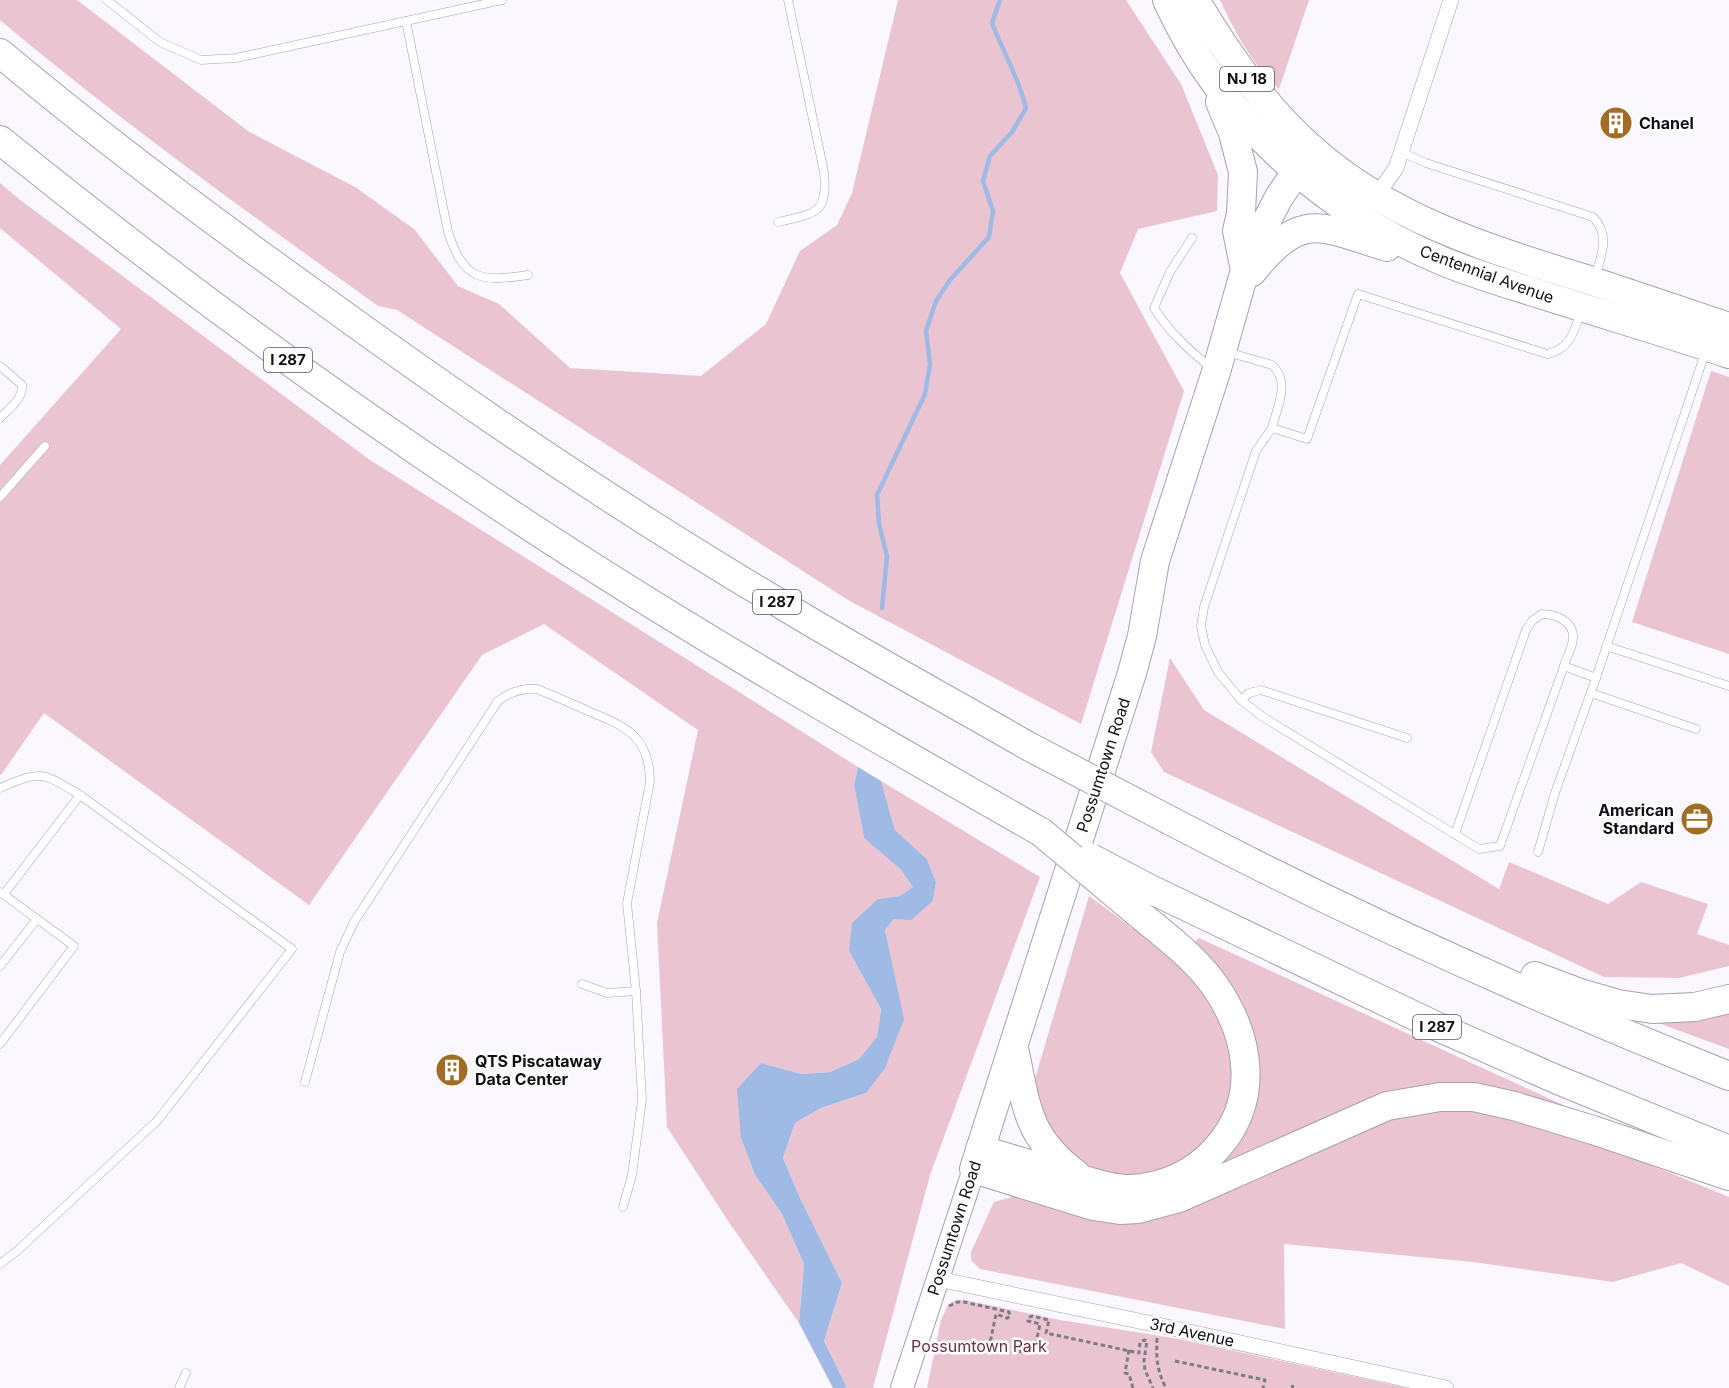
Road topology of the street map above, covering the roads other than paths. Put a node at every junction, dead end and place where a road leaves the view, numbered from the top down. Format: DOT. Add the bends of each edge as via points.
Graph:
graph roads {
  1 [pos="107,0"];
  2 [pos="502,0"];
  3 [pos="788,0"];
  4 [pos="1167,0"];
  5 [pos="1195,0"];
  6 [pos="1451,0"];
  7 [pos="406,21"];
  8 [pos="0,53"];
  9 [pos="1209,75"];
  10 [pos="0,140"];
  11 [pos="1401,152"];
  12 [pos="1304,160"];
  13 [pos="1376,196"];
  14 [pos="778,222"];
  15 [pos="1192,238"];
  16 [pos="1439,260"];
  17 [pos="528,275"];
  18 [pos="1243,278"];
  19 [pos="1594,282"];
  20 [pos="1582,307"];
  21 [pos="1717,336"];
  22 [pos="1219,361"];
  23 [pos="0,366"];
  24 [pos="0,418"];
  25 [pos="1272,428"];
  26 [pos="45,446"];
  27 [pos="0,497"];
  28 [pos="1606,646"];
  29 [pos="1564,666"];
  30 [pos="1596,678"];
  31 [pos="1729,686"];
  32 [pos="1591,693"];
  33 [pos="1240,700"];
  34 [pos="1696,729"];
  35 [pos="1407,738"];
  36 [pos="0,788"];
  37 [pos="80,795"];
  38 [pos="1455,834"];
  39 [pos="1538,852"];
  40 [pos="2,893"];
  41 [pos="1146,902"];
  42 [pos="37,919"];
  43 [pos="0,966"];
  44 [pos="1494,977"];
  45 [pos="582,984"];
  46 [pos="636,991"];
  47 [pos="1729,999"];
  48 [pos="0,1044"];
  49 [pos="1014,1048"];
  50 [pos="1729,1076"];
  51 [pos="305,1082"];
  52 [pos="1729,1150"];
  53 [pos="977,1159"];
  54 [pos="1729,1176"];
  55 [pos="1085,1180"];
  56 [pos="623,1207"];
  57 [pos="0,1264"];
  58 [pos="938,1279"];
  59 [pos="186,1373"];
  60 [pos="902,1386"];
  61 [pos="179,1388"];
  62 [pos="1446,1388"];
  1 -- 7 [label="lane" via="160,42 201,60 236,58"];
  2 -- 7 [label="lane"];
  3 -- 14 [label="lane" via="826,193 819,208"];
  4 -- 9 [label="highway, Centennial Avenue / NJ 18"];
  5 -- 12 [label="highway, Centennial Avenue / NJ 18"];
  6 -- 11 [label="street"];
  7 -- 17 [label="lane" via="448,232 458,259 467,270 482,278"];
  8 -- 44 [label="highway, I 287, bridge" via="235,236 431,378 779,604 1028,746 1171,822 1267,872"];
  9 -- 12 [label="highway, Centennial Avenue / NJ 18" via="1253,129"];
  9 -- 18 [label="highway" via="1233,132 1243,172 1237,231"];
  10 -- 41 [label="highway, I 287, bridge" via="234,321 480,494 798,694 1041,832"];
  11 -- 13 [label="street"];
  11 -- 19 [label="lane" via="1593,217 1604,239"];
  12 -- 13 [label="highway, Centennial Avenue"];
  12 -- 16 [label="highway, Centennial Avenue" via="1312,185 1365,221"];
  12 -- 18 [label="highway, Possumtown Road" via="1265,224"];
  13 -- 19 [label="highway, Centennial Avenue" via="1461,238"];
  15 -- 22 [label="lane" via="1170,272 1154,308 1181,344"];
  16 -- 18 [label="highway" via="1332,229 1306,228 1282,239"];
  16 -- 20 [label="highway, Centennial Avenue"];
  18 -- 22 [label="highway, Possumtown Road"];
  19 -- 21 [label="highway, Centennial Avenue"];
  20 -- 21 [label="highway, Centennial Avenue"];
  20 -- 25 [label="lane" via="1568,343 1547,354 1358,294 1306,439"];
  21 -- 28 [label="lane"];
  22 -- 25 [label="lane" via="1272,365 1280,374 1283,386"];
  22 -- 49 [label="highway, Possumtown Road" via="1155,561 1132,673"];
  23 -- 24 [label="lane" via="22,385 22,391"];
  25 -- 33 [label="lane" via="1256,451 1201,626 1218,672"];
  26 -- 27 [label="lane"];
  28 -- 30 [label="lane"];
  28 -- 31 [label="lane"];
  29 -- 30 [label="lane"];
  29 -- 38 [label="lane" via="1500,846 1479,849"];
  29 -- 38 [label="lane" via="1573,638 1571,629 1559,617 1535,617 1526,630"];
  30 -- 32 [label="lane"];
  32 -- 34 [label="lane"];
  32 -- 39 [label="lane"];
  33 -- 35 [label="lane" via="1261,690"];
  33 -- 38 [label="lane"];
  36 -- 37 [label="lane" via="21,779 49,776"];
  37 -- 40 [label="lane"];
  37 -- 57 [label="lane" via="292,949 157,1121"];
  40 -- 42 [label="lane"];
  41 -- 52 [label="highway, I 287"];
  41 -- 55 [label="highway" via="1217,989 1229,1010 1244,1052 1246,1086 1242,1107 1220,1145 1191,1171 1171,1180 1128,1189"];
  42 -- 43 [label="lane"];
  42 -- 48 [label="lane" via="74,946"];
  44 -- 47 [label="highway" via="1516,969 1583,994 1652,1009"];
  44 -- 50 [label="highway, I 287"];
  45 -- 46 [label="lane" via="607,993"];
  46 -- 51 [label="lane" via="627,903 650,782 644,751 623,725 537,688 508,693 490,712 354,922 340,952"];
  46 -- 56 [label="lane" via="642,1100 632,1175"];
  49 -- 53 [label="highway, Possumtown Road"];
  49 -- 55 [label="highway" via="1026,1106 1040,1140"];
  53 -- 54 [label="highway" via="1093,1206 1138,1209 1179,1198 1387,1106 1440,1097 1474,1097 1593,1130"];
  53 -- 55 [label="highway"];
  53 -- 58 [label="main road, Possumtown Road"];
  58 -- 60 [label="main road, Possumtown Road"];
  58 -- 62 [label="street, 3rd Avenue"];
  59 -- 61 [label="lane"];
}
